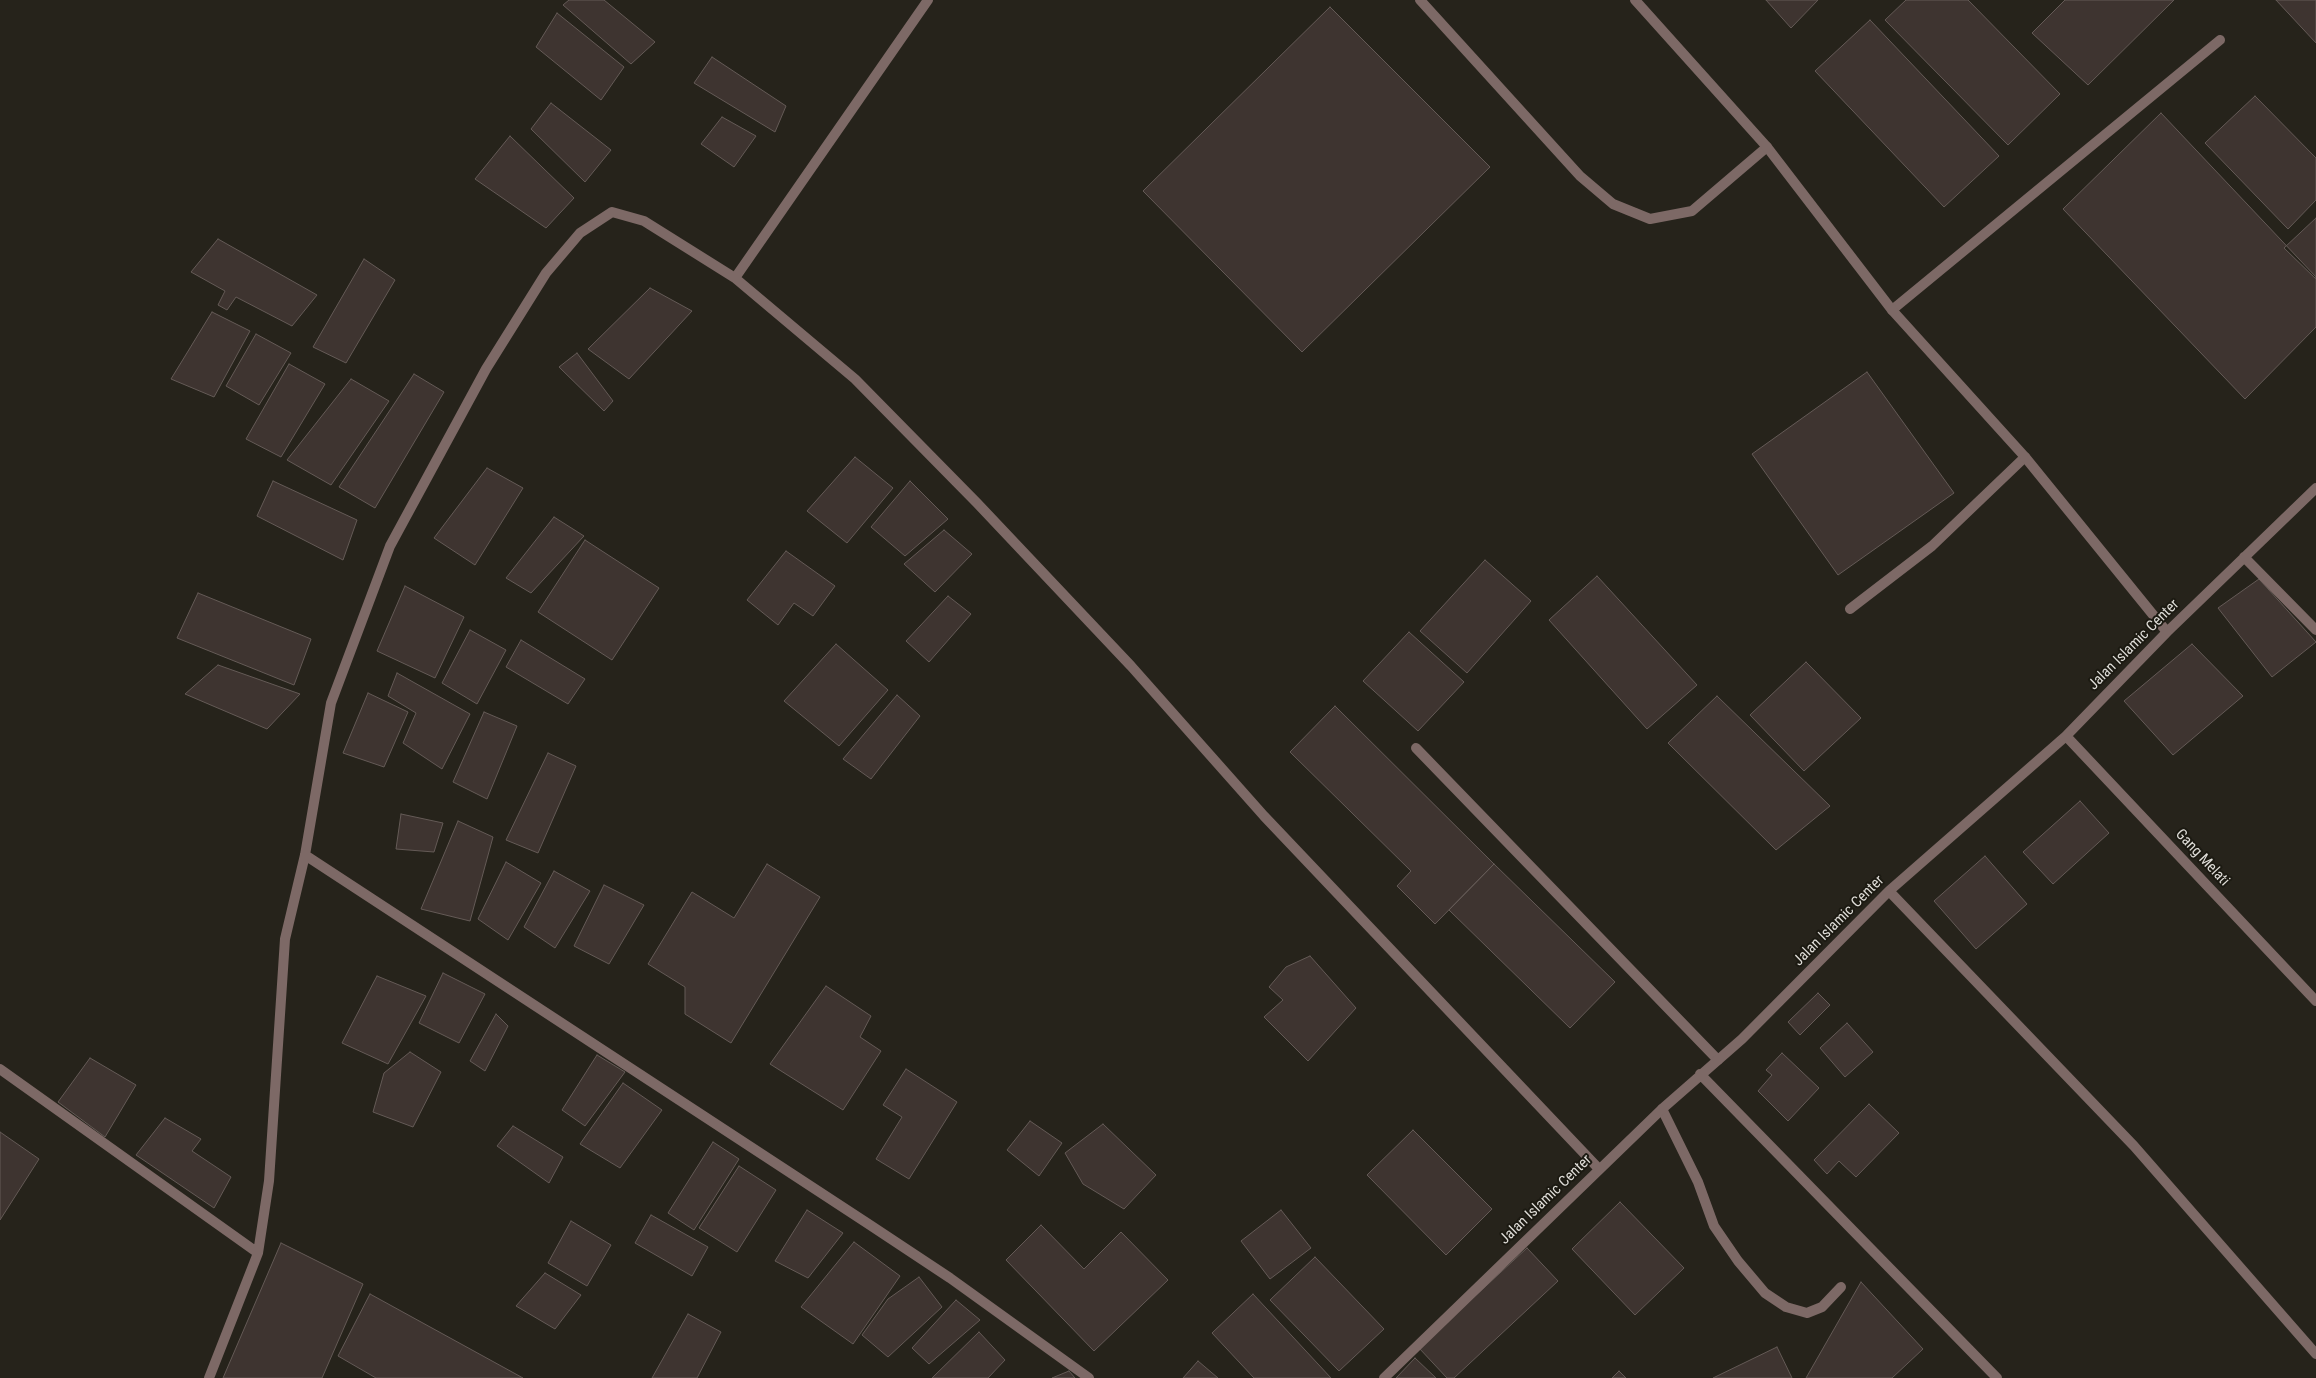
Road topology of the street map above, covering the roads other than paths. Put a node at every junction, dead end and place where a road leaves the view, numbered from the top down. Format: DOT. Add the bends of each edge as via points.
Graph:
graph roads {
  1 [pos="928,0"];
  2 [pos="1420,0"];
  3 [pos="1635,0"];
  4 [pos="2220,40"];
  5 [pos="1767,148"];
  6 [pos="735,278"];
  7 [pos="1892,310"];
  8 [pos="2024,457"];
  9 [pos="2316,488"];
  10 [pos="2244,557"];
  11 [pos="1850,609"];
  12 [pos="2316,630"];
  13 [pos="2167,632"];
  14 [pos="2066,736"];
  15 [pos="1416,748"];
  16 [pos="305,855"];
  17 [pos="1889,891"];
  18 [pos="2316,1000"];
  19 [pos="1718,1060"];
  20 [pos="0,1069"];
  21 [pos="1700,1074"];
  22 [pos="1662,1109"];
  23 [pos="1599,1169"];
  24 [pos="258,1253"];
  25 [pos="1841,1287"];
  26 [pos="2316,1354"];
  27 [pos="209,1378"];
  28 [pos="1088,1378"];
  29 [pos="1384,1378"];
  30 [pos="1997,1378"];
  1 -- 6 [label="street"];
  2 -- 5 [label="street" via="1580,176 1613,204 1650,219 1692,211"];
  3 -- 5 [label="street"];
  4 -- 7 [label="street"];
  5 -- 7 [label="street"];
  6 -- 16 [label="street" via="644,221 612,212 580,233 546,274 486,369 390,546 331,703"];
  6 -- 23 [label="street" via="855,379 977,503 1131,666 1264,816"];
  7 -- 8 [label="street"];
  8 -- 11 [label="street" via="1932,546"];
  8 -- 13 [label="street"];
  9 -- 10 [label="street, Jalan Islamic Center"];
  10 -- 12 [label="street"];
  10 -- 13 [label="street, Jalan Islamic Center"];
  13 -- 14 [label="street, Jalan Islamic Center"];
  14 -- 17 [label="street, Jalan Islamic Center"];
  14 -- 18 [label="street, Gang Melati"];
  15 -- 19 [label="street"];
  16 -- 24 [label="street" via="285,939 269,1181"];
  16 -- 28 [label="street" via="886,1235"];
  17 -- 19 [label="street, Jalan Islamic Center"];
  17 -- 26 [label="street" via="2134,1146"];
  19 -- 21 [label="street, Jalan Islamic Center"];
  20 -- 24 [label="street"];
  21 -- 22 [label="street, Jalan Islamic Center"];
  21 -- 30 [label="street"];
  22 -- 23 [label="street, Jalan Islamic Center"];
  22 -- 25 [label="street" via="1698,1182 1714,1226 1765,1293 1786,1307 1807,1313 1822,1307"];
  23 -- 29 [label="street, Jalan Islamic Center"];
  24 -- 27 [label="street"];
}
